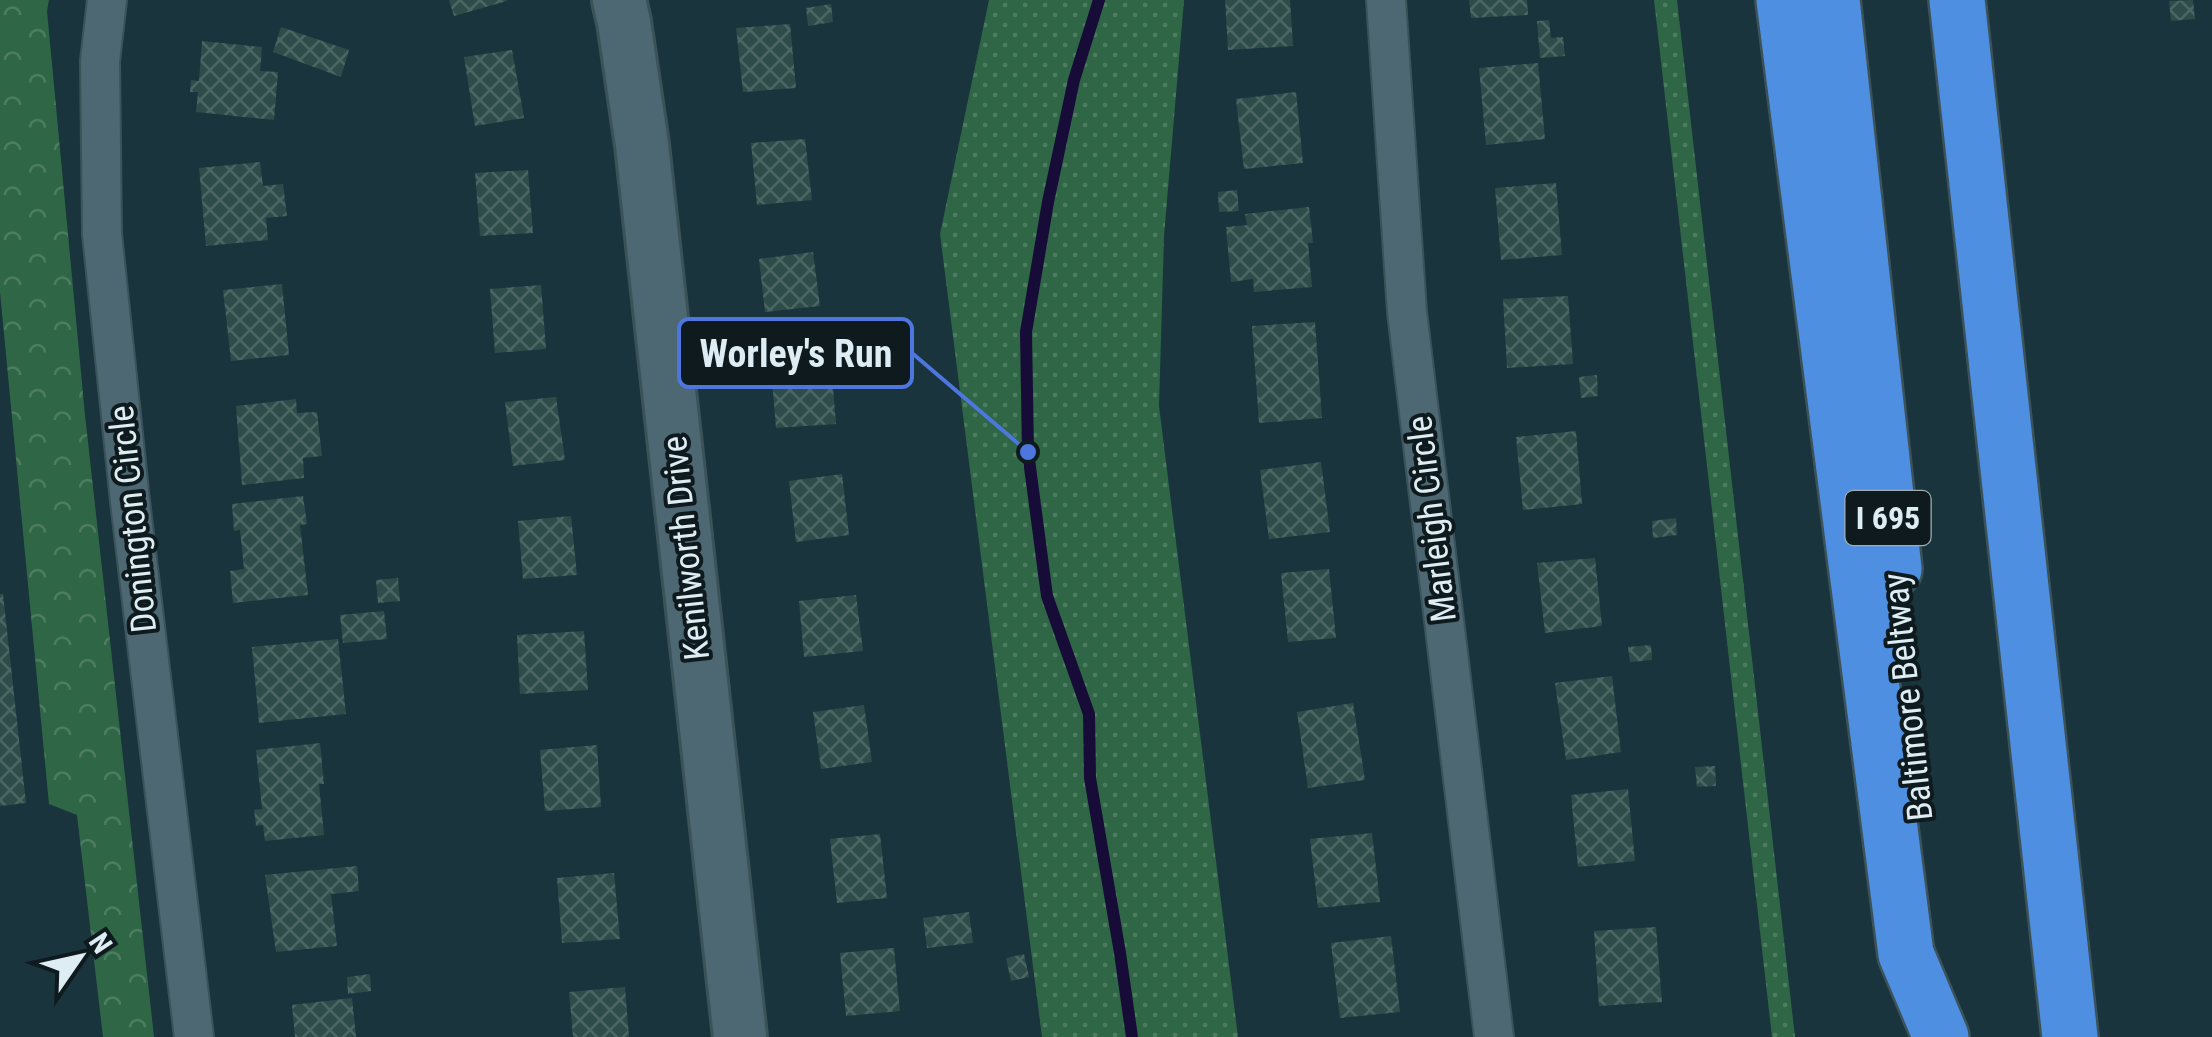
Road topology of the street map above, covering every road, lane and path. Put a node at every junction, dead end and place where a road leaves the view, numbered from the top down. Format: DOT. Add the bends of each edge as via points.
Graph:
graph roads {
  1 [pos="107,0"];
  2 [pos="619,0"];
  3 [pos="1386,0"];
  4 [pos="1784,0"];
  5 [pos="1832,0"];
  6 [pos="1958,0"];
  7 [pos="194,1037"];
  8 [pos="740,1037"];
  9 [pos="1494,1037"];
  10 [pos="1943,1037"];
  11 [pos="2070,1037"];
  1 -- 7 [label="street, Donington Circle" via="100,60 102,234"];
  2 -- 8 [label="street, Kenilworth Drive" via="642,145"];
  3 -- 9 [label="street, Marleigh Circle" via="1407,312"];
  4 -- 10 [label="highway" via="1906,954"];
  5 -- 10 [label="highway, Baltimore Beltway / I 695"];
  6 -- 11 [label="highway"];
}
